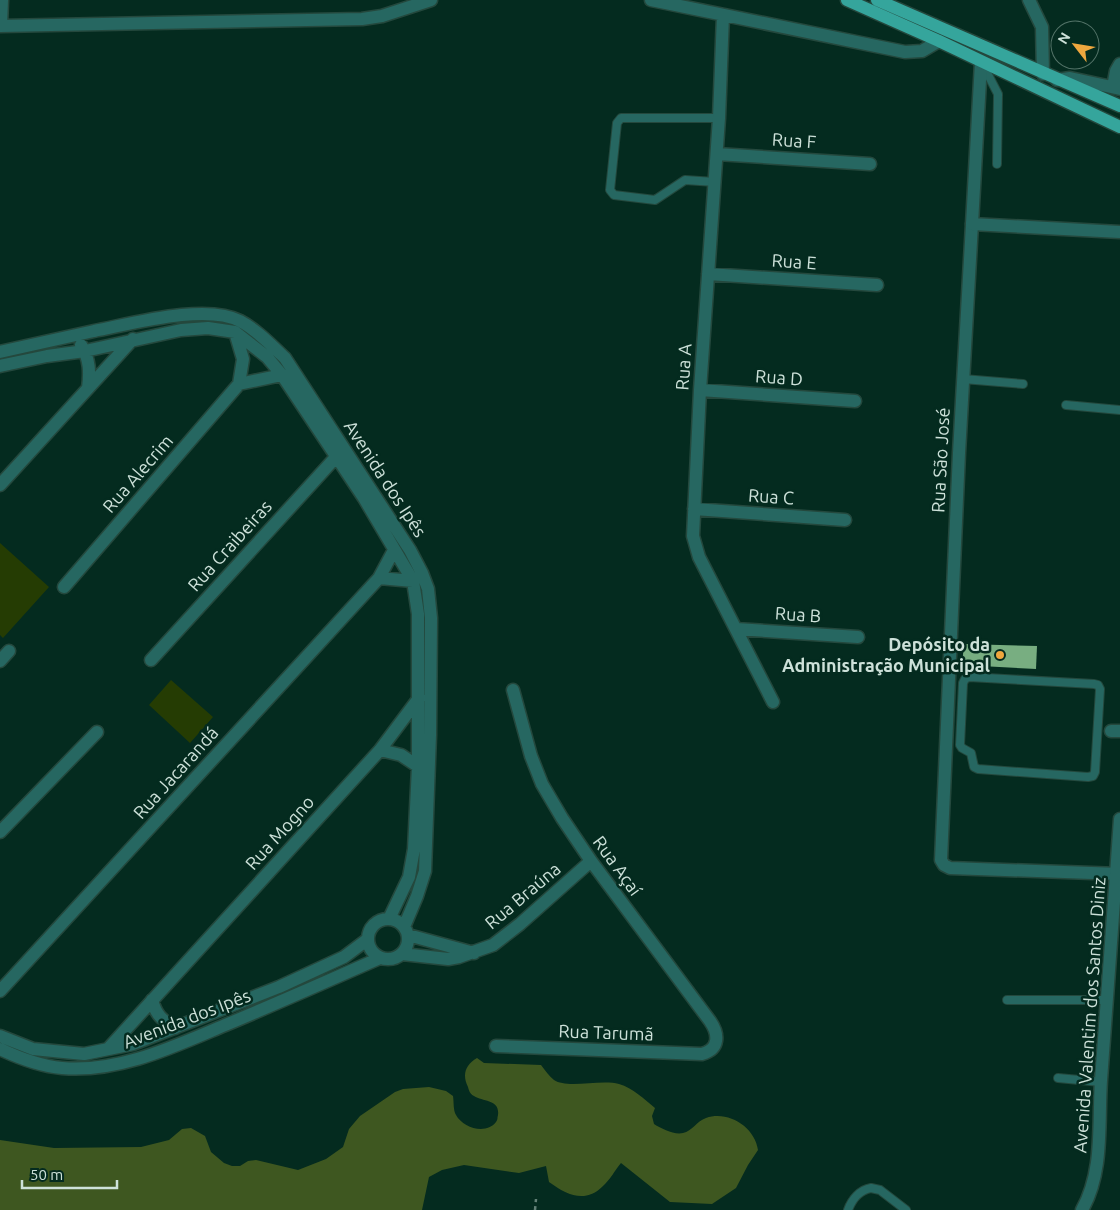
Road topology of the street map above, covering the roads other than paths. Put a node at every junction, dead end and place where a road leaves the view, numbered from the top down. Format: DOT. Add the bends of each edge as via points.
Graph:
graph roads {
  1 [pos="2,0"];
  2 [pos="430,0"];
  3 [pos="651,0"];
  4 [pos="847,0"];
  5 [pos="878,0"];
  6 [pos="1029,0"];
  7 [pos="723,15"];
  8 [pos="0,26"];
  9 [pos="939,41"];
  10 [pos="981,62"];
  11 [pos="1120,64"];
  12 [pos="1042,74"];
  13 [pos="1057,80"];
  14 [pos="1116,88"];
  15 [pos="1120,106"];
  16 [pos="719,118"];
  17 [pos="1120,127"];
  18 [pos="717,154"];
  19 [pos="870,164"];
  20 [pos="997,164"];
  21 [pos="714,182"];
  22 [pos="972,224"];
  23 [pos="1120,232"];
  24 [pos="708,274"];
  25 [pos="877,285"];
  26 [pos="142,321"];
  27 [pos="235,332"];
  28 [pos="74,336"];
  29 [pos="132,341"];
  30 [pos="85,351"];
  31 [pos="0,352"];
  32 [pos="0,366"];
  33 [pos="282,375"];
  34 [pos="963,379"];
  35 [pos="239,384"];
  36 [pos="1023,384"];
  37 [pos="88,388"];
  38 [pos="700,390"];
  39 [pos="855,401"];
  40 [pos="1066,405"];
  41 [pos="1120,410"];
  42 [pos="336,457"];
  43 [pos="0,485"];
  44 [pos="694,509"];
  45 [pos="845,520"];
  46 [pos="394,550"];
  47 [pos="379,578"];
  48 [pos="413,581"];
  49 [pos="64,587"];
  50 [pos="736,628"];
  51 [pos="858,637"];
  52 [pos="9,651"];
  53 [pos="151,660"];
  54 [pos="0,661"];
  55 [pos="431,688"];
  56 [pos="513,690"];
  57 [pos="418,698"];
  58 [pos="773,702"];
  59 [pos="1110,731"];
  60 [pos="97,732"];
  61 [pos="380,750"];
  62 [pos="423,769"];
  63 [pos="1120,819"];
  64 [pos="0,832"];
  65 [pos="591,861"];
  66 [pos="1118,874"];
  67 [pos="389,919"];
  68 [pos="406,931"];
  69 [pos="368,939"];
  70 [pos="474,952"];
  71 [pos="402,954"];
  72 [pos="380,958"];
  73 [pos="0,991"];
  74 [pos="152,1000"];
  75 [pos="1007,1000"];
  76 [pos="1108,1000"];
  77 [pos="175,1028"];
  78 [pos="0,1036"];
  79 [pos="496,1046"];
  80 [pos="714,1047"];
  81 [pos="0,1049"];
  82 [pos="108,1049"];
  83 [pos="1058,1078"];
  84 [pos="1101,1082"];
  85 [pos="848,1210"];
  86 [pos="906,1210"];
  87 [pos="1082,1210"];
  1 -- 8 [label="street"];
  2 -- 8 [label="street" via="362,19"];
  3 -- 7 [label="street"];
  4 -- 9 [label="main road"];
  5 -- 12 [label="main road"];
  6 -- 12 [label="street" via="1042,27"];
  7 -- 9 [label="street" via="905,52 922,51"];
  7 -- 16 [label="street, Rua A"];
  9 -- 10 [label="main road"];
  10 -- 17 [label="main road"];
  10 -- 20 [label="lane" via="998,94"];
  10 -- 22 [label="street, Rua São José"];
  11 -- 14 [label="street"];
  12 -- 13 [label="main road"];
  13 -- 14 [label="street" via="1070,78"];
  13 -- 15 [label="main road"];
  16 -- 18 [label="street, Rua A"];
  16 -- 21 [label="lane" via="622,118 617,123 610,190 614,195 655,200 685,180"];
  18 -- 19 [label="street, Rua F"];
  18 -- 21 [label="street, Rua A"];
  21 -- 24 [label="street, Rua A"];
  22 -- 23 [label="street"];
  22 -- 34 [label="street, Rua São José"];
  24 -- 25 [label="street, Rua E"];
  24 -- 38 [label="street, Rua A"];
  26 -- 28 [label="street, Avenida dos Ipês"];
  26 -- 29 [label="street"];
  26 -- 55 [label="street, Avenida dos Ipês" via="216,315 239,321 260,334 285,358 422,573 428,589"];
  27 -- 29 [label="street, Avenida dos Ipês" via="208,328 181,330"];
  27 -- 33 [label="street, Avenida dos Ipês" via="267,357"];
  27 -- 35 [label="street" via="243,359"];
  28 -- 30 [label="street"];
  28 -- 31 [label="street, Avenida dos Ipês"];
  29 -- 30 [label="street, Avenida dos Ipês"];
  29 -- 37 [label="street"];
  30 -- 32 [label="street, Avenida dos Ipês"];
  30 -- 37 [label="street" via="90,370"];
  33 -- 35 [label="street"];
  33 -- 42 [label="street, Avenida dos Ipês"];
  34 -- 36 [label="lane"];
  34 -- 66 [label="street, Rua São José" via="941,860 950,868"];
  35 -- 49 [label="street, Rua Alecrim"];
  37 -- 43 [label="street"];
  38 -- 39 [label="street, Rua D"];
  38 -- 44 [label="street, Rua A"];
  40 -- 41 [label="lane"];
  42 -- 46 [label="street, Avenida dos Ipês"];
  42 -- 53 [label="street, Rua Craibeiras"];
  44 -- 45 [label="street, Rua C"];
  44 -- 50 [label="street, Rua A" via="693,536 699,557"];
  46 -- 47 [label="street, Rua Jacarandá"];
  46 -- 48 [label="street, Avenida dos Ipês"];
  47 -- 48 [label="street"];
  47 -- 73 [label="street, Rua Jacarandá"];
  48 -- 57 [label="street, Avenida dos Ipês" via="418,614"];
  50 -- 51 [label="street, Rua B"];
  50 -- 58 [label="street, Rua A"];
  52 -- 54 [label="street"];
  55 -- 57 [label="street, Rua Mogno"];
  55 -- 62 [label="street, Avenida dos Ipês"];
  56 -- 65 [label="street, Rua Açaí" via="530,756 542,784"];
  57 -- 61 [label="street, Rua Mogno"];
  57 -- 62 [label="street, Avenida dos Ipês"];
  59 -- 59 [label="lane" via="1092,776 978,769 974,767 971,753 960,745 963,683 969,677 1098,685"];
  60 -- 64 [label="street"];
  61 -- 62 [label="street" via="401,755"];
  61 -- 74 [label="street, Rua Mogno"];
  62 -- 67 [label="street, Avenida dos Ipês" via="409,877"];
  62 -- 68 [label="street, Avenida dos Ipês" via="425,871"];
  63 -- 66 [label="street, Avenida Valentim dos Santos Diniz"];
  65 -- 70 [label="street, Rua Braúna" via="493,945"];
  65 -- 80 [label="street, Rua Açaí" via="710,1021 716,1033"];
  66 -- 76 [label="street, Avenida Valentim dos Santos Diniz"];
  67 -- 68 [label="street"];
  67 -- 69 [label="street, Avenida dos Ipês" via="374,925"];
  68 -- 70 [label="street"];
  68 -- 71 [label="street, Avenida dos Ipês" via="407,944"];
  69 -- 72 [label="street" via="369,947"];
  69 -- 77 [label="street, Avenida dos Ipês" via="331,964"];
  70 -- 71 [label="street, Rua Braúna" via="448,958"];
  71 -- 72 [label="street, Avenida dos Ipês" via="388,960"];
  72 -- 81 [label="street, Avenida dos Ipês" via="169,1049 130,1061 61,1068 24,1060"];
  74 -- 77 [label="street" via="162,1020"];
  74 -- 82 [label="street, Rua Mogno"];
  75 -- 76 [label="lane"];
  76 -- 84 [label="street, Avenida Valentim dos Santos Diniz"];
  77 -- 82 [label="street, Avenida dos Ipês" via="133,1044"];
  78 -- 82 [label="street, Avenida dos Ipês" via="33,1049 84,1054"];
  79 -- 80 [label="street, Rua Tarumã" via="702,1054"];
  83 -- 84 [label="lane"];
  84 -- 87 [label="street, Avenida Valentim dos Santos Diniz" via="1098,1162 1090,1194"];
  85 -- 86 [label="lane" via="858,1194 872,1188 880,1190"];
}
